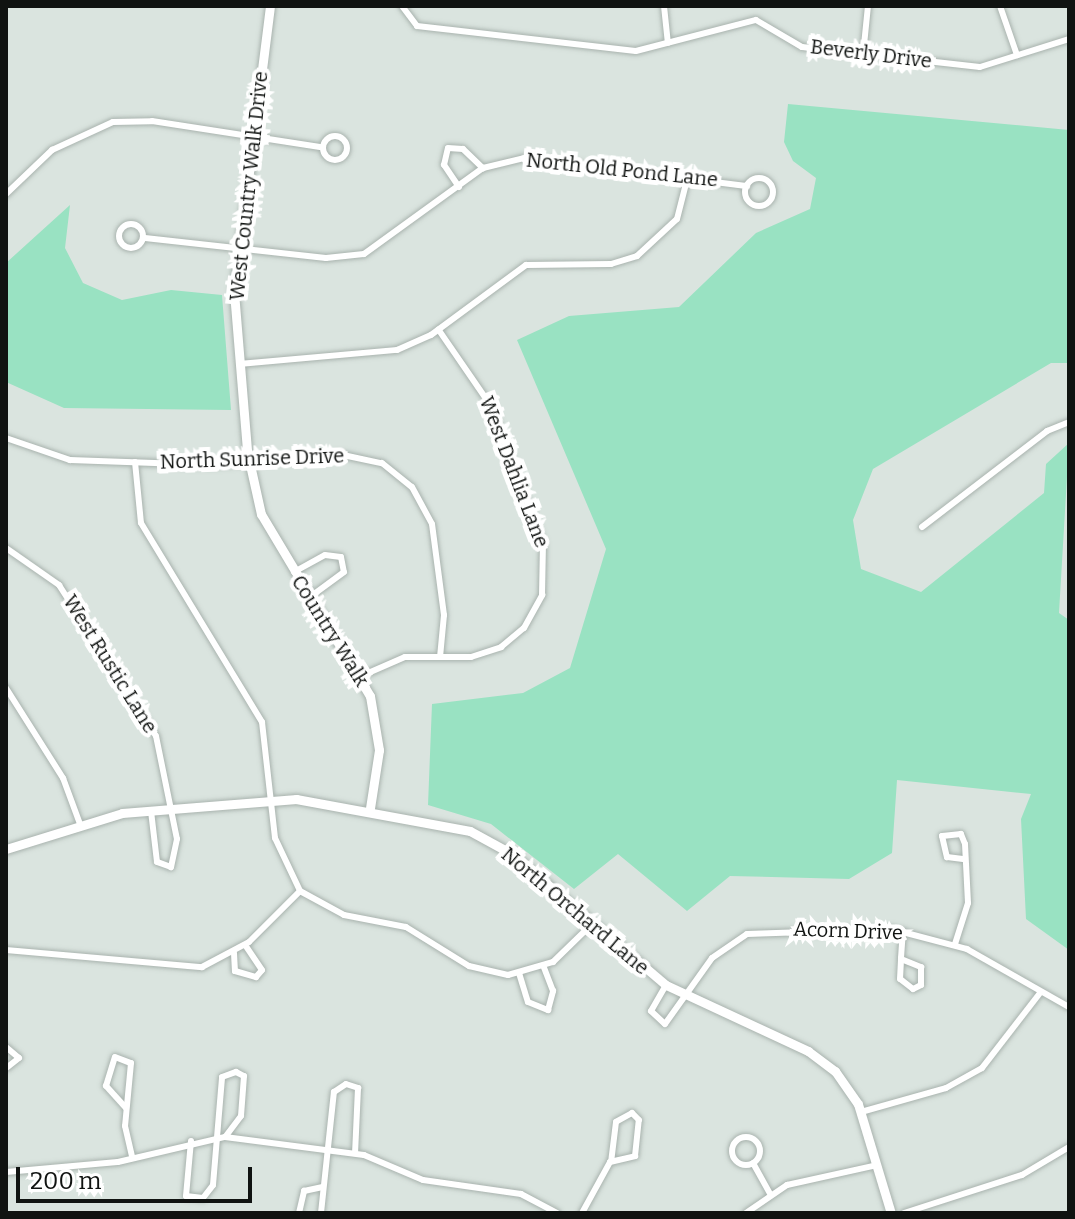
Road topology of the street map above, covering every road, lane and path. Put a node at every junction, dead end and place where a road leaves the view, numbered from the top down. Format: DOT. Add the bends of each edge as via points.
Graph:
graph roads {
  1 [pos="270,6"];
  2 [pos="402,6"];
  3 [pos="664,6"];
  4 [pos="868,6"];
  5 [pos="1000,6"];
  6 [pos="1069,39"];
  7 [pos="668,43"];
  8 [pos="863,55"];
  9 [pos="1017,55"];
  10 [pos="252,139"];
  11 [pos="320,147"];
  12 [pos="483,168"];
  13 [pos="688,176"];
  14 [pos="747,186"];
  15 [pos="459,187"];
  16 [pos="6,194"];
  17 [pos="145,238"];
  18 [pos="238,247"];
  19 [pos="438,329"];
  20 [pos="239,364"];
  21 [pos="1069,422"];
  22 [pos="6,438"];
  23 [pos="135,462"];
  24 [pos="249,462"];
  25 [pos="922,527"];
  26 [pos="6,548"];
  27 [pos="294,572"];
  28 [pos="310,597"];
  29 [pos="440,657"];
  30 [pos="359,677"];
  31 [pos="6,688"];
  32 [pos="272,801"];
  33 [pos="370,808"];
  34 [pos="171,809"];
  35 [pos="151,811"];
  36 [pos="80,824"];
  37 [pos="6,849"];
  38 [pos="963,859"];
  39 [pos="300,891"];
  40 [pos="592,924"];
  41 [pos="903,931"];
  42 [pos="955,944"];
  43 [pos="245,945"];
  44 [pos="6,950"];
  45 [pos="234,953"];
  46 [pos="901,959"];
  47 [pos="544,967"];
  48 [pos="519,973"];
  49 [pos="666,985"];
  50 [pos="1040,993"];
  51 [pos="686,998"];
  52 [pos="1069,1007"];
  53 [pos="6,1047"];
  54 [pos="6,1068"];
  55 [pos="126,1108"];
  56 [pos="861,1112"];
  57 [pos="217,1136"];
  58 [pos="225,1137"];
  59 [pos="191,1141"];
  60 [pos="1069,1147"];
  61 [pos="327,1148"];
  62 [pos="355,1153"];
  63 [pos="132,1157"];
  64 [pos="611,1161"];
  65 [pos="753,1163"];
  66 [pos="877,1165"];
  67 [pos="6,1172"];
  68 [pos="323,1187"];
  69 [pos="770,1194"];
  70 [pos="299,1213"];
  71 [pos="321,1213"];
  72 [pos="557,1213"];
  73 [pos="582,1213"];
  74 [pos="746,1213"];
  75 [pos="891,1213"];
  76 [pos="904,1213"];
  1 -- 10 [label="street, West Country Walk Drive"];
  2 -- 7 [label="street, Beverly Drive" via="417,26 636,51"];
  3 -- 7 [label="street"];
  4 -- 8 [label="street"];
  5 -- 9 [label="street"];
  6 -- 9 [label="street, Beverly Drive"];
  7 -- 8 [label="street, Beverly Drive" via="756,20 802,47"];
  8 -- 9 [label="street, Beverly Drive" via="980,67"];
  10 -- 11 [label="street"];
  10 -- 16 [label="street" via="152,121 113,122 52,150"];
  10 -- 18 [label="street, West Country Walk Drive"];
  11 -- 11 [label="street" via="335,160 348,151 341,138"];
  12 -- 13 [label="street, North Old Pond Lane" via="524,158"];
  12 -- 15 [label="street, North Old Pond Lane"];
  12 -- 15 [label="street" via="463,149 448,148 444,165"];
  13 -- 14 [label="street, North Old Pond Lane"];
  13 -- 19 [label="street" via="677,219 637,256 611,264 526,265"];
  14 -- 14 [label="street" via="750,203 771,199 766,180"];
  15 -- 18 [label="street, North Old Pond Lane" via="364,254 326,258"];
  17 -- 17 [label="street" via="128,248 121,227 130,224"];
  17 -- 18 [label="street, North Old Pond Lane"];
  18 -- 20 [label="street, West Country Walk Drive"];
  19 -- 20 [label="street" via="397,350"];
  19 -- 29 [label="street, West Dahlia Lane" via="491,406 546,561 542,595 517,634 486,653"];
  20 -- 24 [label="street, West Country Walk Drive"];
  21 -- 25 [label="street" via="1047,431"];
  22 -- 23 [label="street, North Sunrise Drive" via="57,458"];
  23 -- 24 [label="street, North Sunrise Drive"];
  23 -- 32 [label="street" via="141,523 262,722"];
  24 -- 27 [label="street, Country Walk" via="261,514"];
  24 -- 29 [label="street, North Sunrise Drive" via="365,457 412,487 438,546"];
  26 -- 34 [label="street, West Rustic Lane" via="59,585 156,736"];
  27 -- 28 [label="street, Country Walk"];
  27 -- 28 [label="street" via="325,555 341,557 344,572"];
  28 -- 30 [label="street, Country Walk"];
  29 -- 30 [label="street, West Dahlia Lane" via="405,657"];
  30 -- 33 [label="street, Country Walk" via="378,729"];
  31 -- 36 [label="street" via="63,778"];
  32 -- 33 [label="street, North Orchard Lane"];
  32 -- 34 [label="street, North Orchard Lane"];
  32 -- 39 [label="street" via="279,858"];
  33 -- 40 [label="street, North Orchard Lane" via="447,822 490,840"];
  34 -- 35 [label="street, North Orchard Lane"];
  34 -- 35 [label="street, West Rustic Lane" via="177,839 171,867 157,862"];
  35 -- 36 [label="street, North Orchard Lane"];
  36 -- 37 [label="street, North Orchard Lane"];
  38 -- 38 [label="street" via="961,834 942,836 947,857"];
  38 -- 42 [label="street" via="968,903"];
  39 -- 43 [label="street"];
  39 -- 48 [label="street" via="344,915 406,927 469,966"];
  40 -- 47 [label="street"];
  40 -- 49 [label="street, North Orchard Lane"];
  41 -- 42 [label="street, Acorn Drive"];
  41 -- 46 [label="street"];
  41 -- 51 [label="street, Acorn Drive" via="747,934 712,958"];
  42 -- 50 [label="street, Acorn Drive"];
  43 -- 45 [label="street"];
  43 -- 45 [label="street" via="262,970 256,977 235,971"];
  44 -- 45 [label="street" via="182,968"];
  46 -- 46 [label="street" via="904,986 921,985 921,967"];
  47 -- 48 [label="street"];
  47 -- 48 [label="street" via="553,991 548,1010 528,1002"];
  49 -- 51 [label="street, North Orchard Lane"];
  49 -- 51 [label="street, Acorn Drive" via="653,1003 656,1021 673,1021"];
  50 -- 52 [label="street, Acorn Drive"];
  50 -- 56 [label="street" via="982,1068 946,1088"];
  51 -- 56 [label="street, North Orchard Lane" via="808,1051 845,1083"];
  53 -- 54 [label="street" via="19,1058"];
  55 -- 55 [label="street" via="131,1063 115,1057 106,1086"];
  55 -- 63 [label="street"];
  56 -- 66 [label="street, North Orchard Lane"];
  57 -- 58 [label="street"];
  57 -- 58 [label="street" via="222,1077 228,1071 244,1076 244,1088 241,1116"];
  57 -- 59 [label="street"];
  57 -- 59 [label="street" via="210,1195 186,1196"];
  58 -- 61 [label="street"];
  59 -- 63 [label="street"];
  60 -- 76 [label="street" via="1022,1175"];
  61 -- 62 [label="street"];
  61 -- 62 [label="street" via="334,1092 353,1084"];
  61 -- 68 [label="street"];
  62 -- 72 [label="street" via="423,1180 521,1194"];
  63 -- 67 [label="street"];
  64 -- 64 [label="street" via="635,1156 639,1120 632,1113 616,1122"];
  64 -- 73 [label="street"];
  65 -- 65 [label="street" via="757,1143 736,1141 733,1158"];
  65 -- 69 [label="street"];
  66 -- 69 [label="street"];
  66 -- 75 [label="street, North Orchard Lane"];
  68 -- 70 [label="street" via="304,1191"];
  68 -- 71 [label="street"];
  69 -- 74 [label="street"];
}
